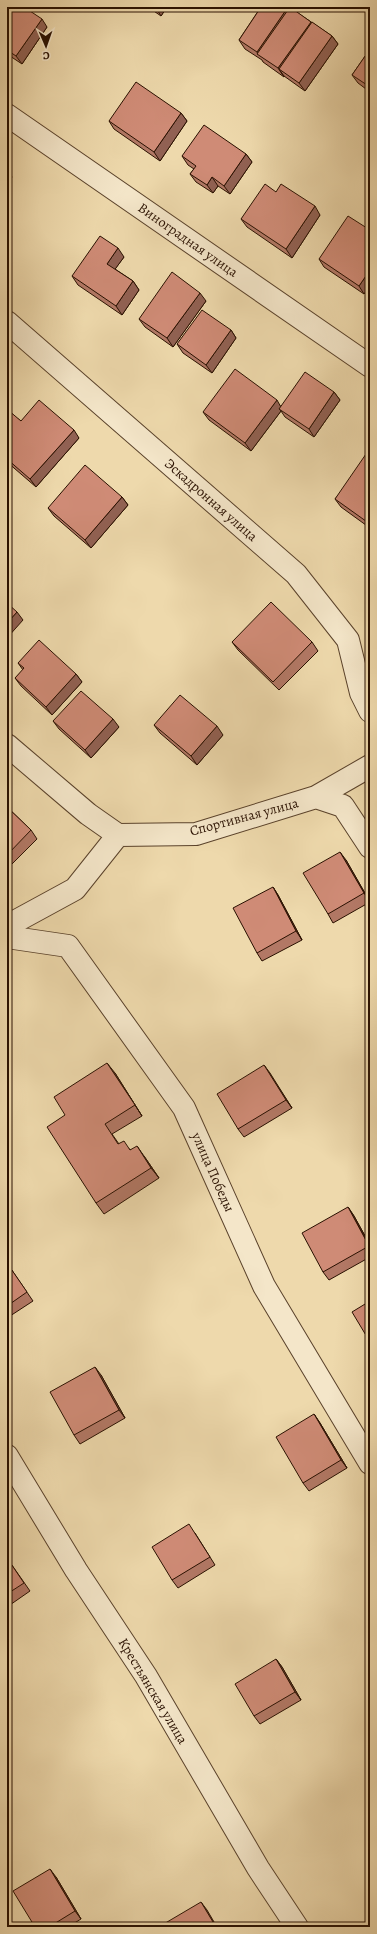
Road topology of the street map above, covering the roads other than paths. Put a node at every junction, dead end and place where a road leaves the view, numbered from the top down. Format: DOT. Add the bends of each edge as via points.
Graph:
graph roads {
  1 [pos="7,115"];
  2 [pos="7,322"];
  3 [pos="370,366"];
  4 [pos="370,711"];
  5 [pos="7,745"];
  6 [pos="370,766"];
  7 [pos="316,797"];
  8 [pos="118,835"];
  9 [pos="370,847"];
  10 [pos="7,926"];
  11 [pos="7,936"];
  12 [pos="7,1456"];
  13 [pos="370,1463"];
  14 [pos="297,1927"];
  1 -- 3 [label="street, Виноградная улица"];
  2 -- 4 [label="street, Эскадронная улица" via="296,574 348,640 361,693"];
  5 -- 8 [label="street" via="88,814"];
  6 -- 7 [label="street"];
  7 -- 8 [label="street, Спортивная улица" via="196,834"];
  7 -- 9 [label="street, Спортивная улица" via="343,806"];
  8 -- 10 [label="street" via="75,889"];
  11 -- 13 [label="street, улица Победы" via="68,946 184,1108 264,1286"];
  12 -- 14 [label="street, Крестьянская улица" via="76,1570 146,1676 258,1868"];
}
